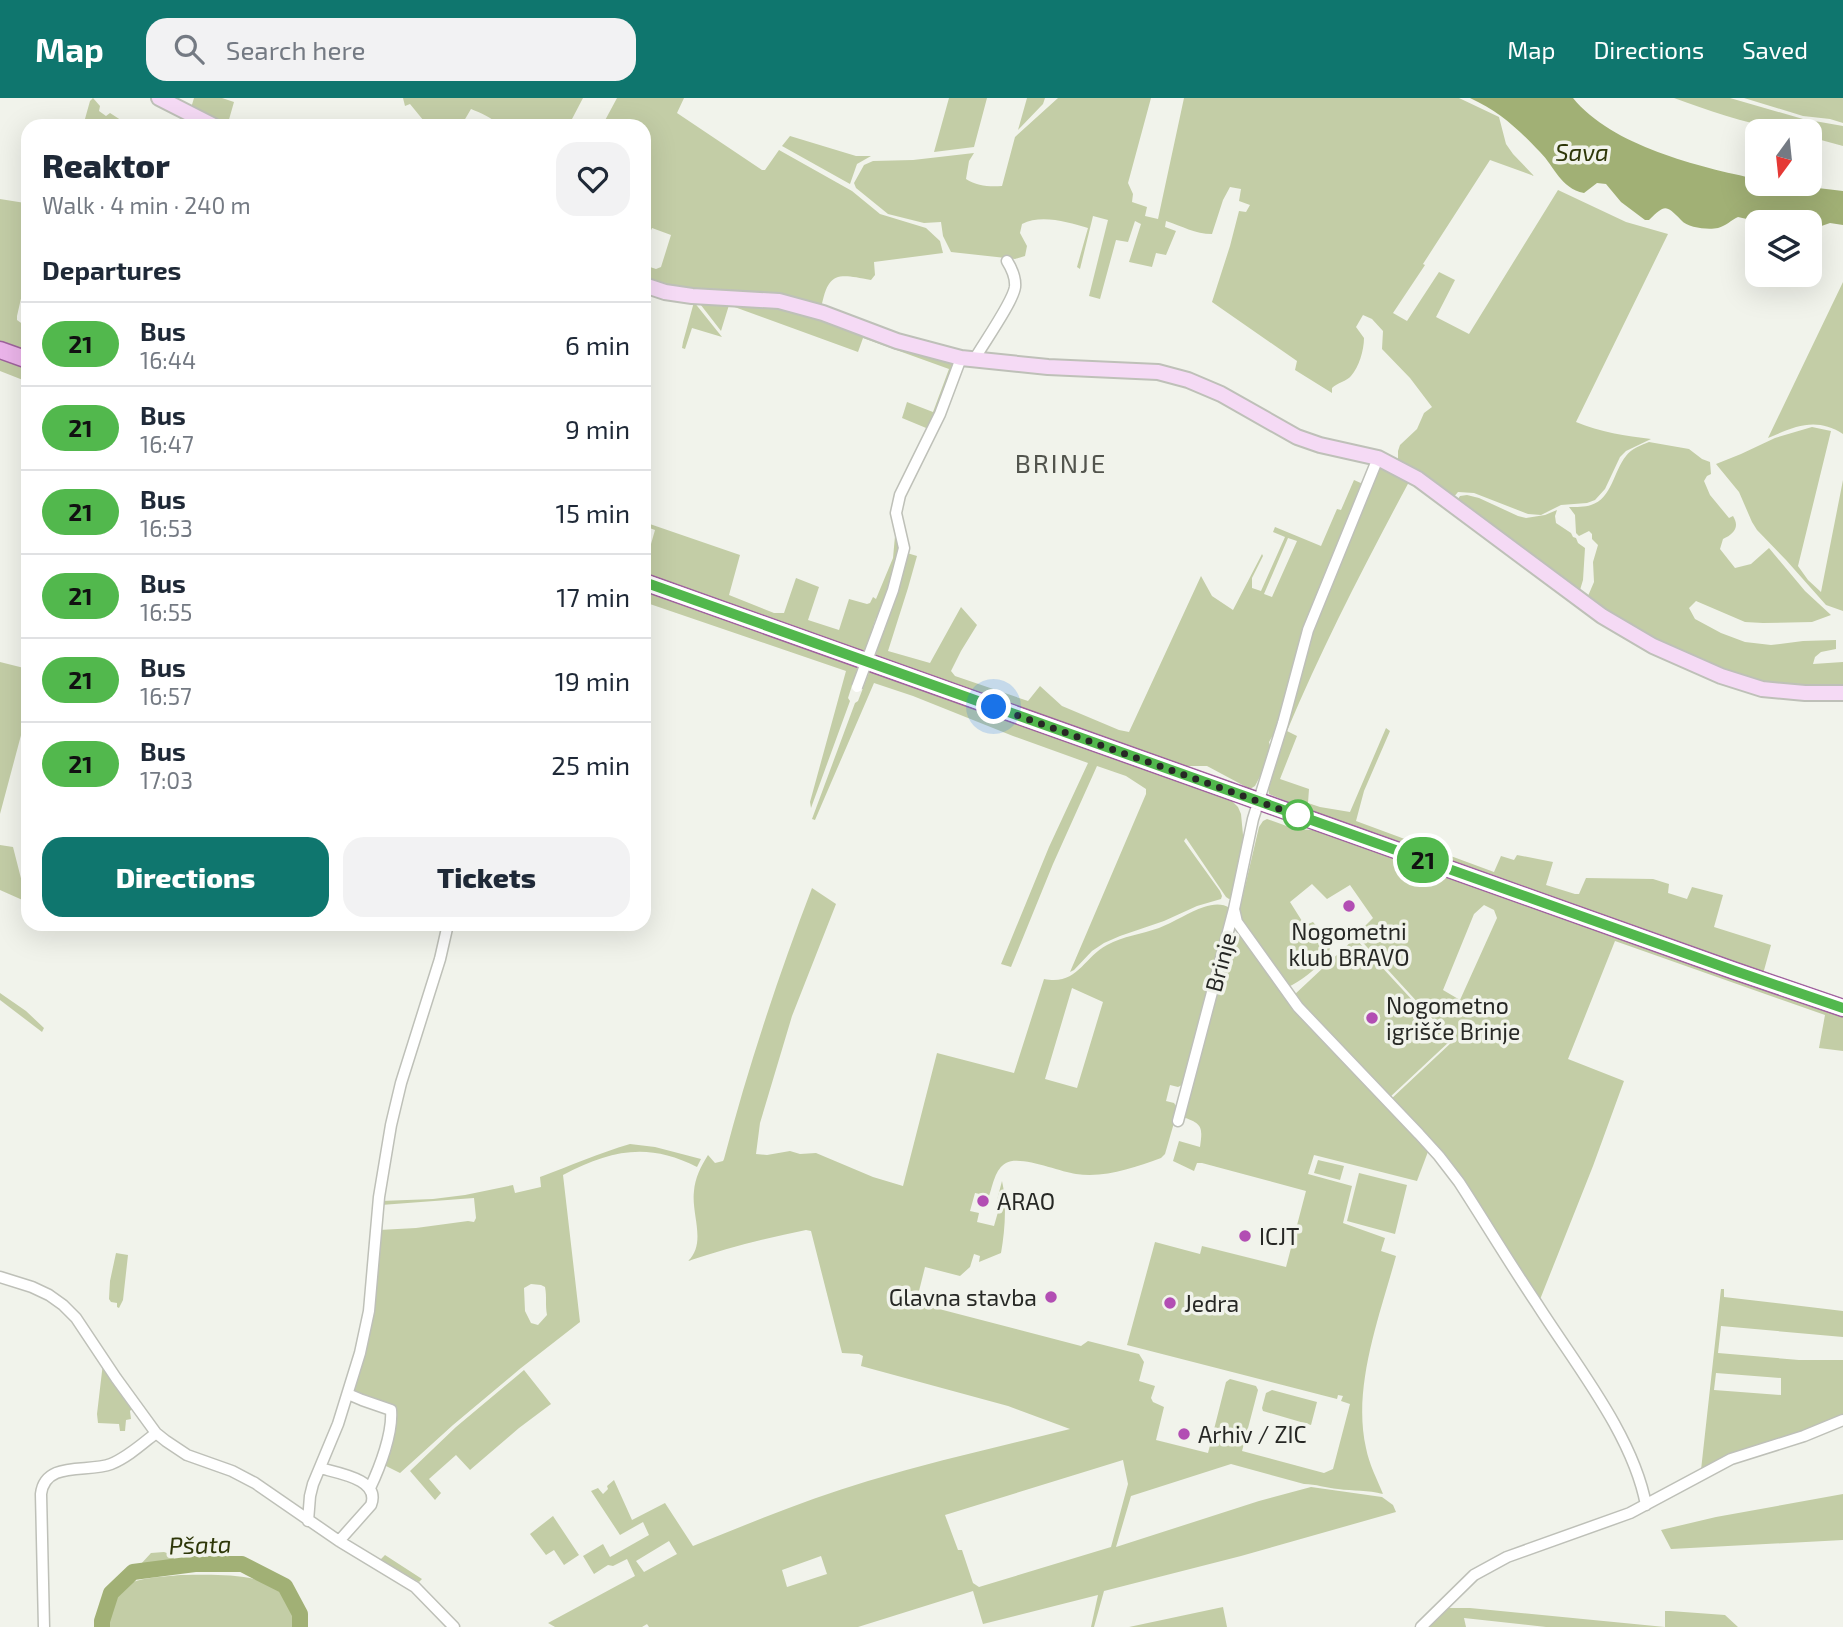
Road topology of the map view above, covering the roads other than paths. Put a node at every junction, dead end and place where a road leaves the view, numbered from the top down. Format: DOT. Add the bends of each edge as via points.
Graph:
graph roads {
  1 [pos="159,98"];
  2 [pos="200,119"];
  3 [pos="1007,261"];
  4 [pos="651,287"];
  5 [pos="0,350"];
  6 [pos="21,358"];
  7 [pos="968,359"];
  8 [pos="1378,458"];
  9 [pos="651,584"];
  10 [pos="858,687"];
  11 [pos="1843,693"];
  12 [pos="1258,801"];
  13 [pos="1234,909"];
  14 [pos="446,931"];
  15 [pos="1843,1008"];
  16 [pos="1178,1121"];
  17 [pos="0,1278"];
  18 [pos="348,1394"];
  19 [pos="1843,1420"];
  20 [pos="156,1433"];
  21 [pos="320,1468"];
  22 [pos="370,1488"];
  23 [pos="1646,1506"];
  24 [pos="308,1521"];
  25 [pos="339,1541"];
  26 [pos="44,1627"];
  27 [pos="454,1627"];
  28 [pos="1421,1627"];
  1 -- 2 [label="street"];
  3 -- 7 [label="street" via="1015,286 1011,299"];
  4 -- 7 [label="street" via="692,296 779,301 897,341"];
  5 -- 6 [label="main road"];
  7 -- 8 [label="street" via="1158,372 1221,394 1297,437"];
  7 -- 10 [label="street, bridge" via="900,495 896,513 904,548"];
  8 -- 11 [label="street" via="1418,479 1602,616 1653,646 1762,689"];
  8 -- 12 [label="street, Brinje" via="1308,630"];
  9 -- 12 [label="main road"];
  12 -- 13 [label="street, Brinje"];
  12 -- 15 [label="main road"];
  13 -- 16 [label="street, Brinje"];
  13 -- 23 [label="street" via="1237,922 1298,1007 1459,1182 1601,1403 1635,1467"];
  14 -- 18 [label="street" via="391,1125 369,1311"];
  17 -- 20 [label="street" via="32,1287 63,1305"];
  18 -- 21 [label="street"];
  18 -- 22 [label="street" via="391,1410"];
  19 -- 23 [label="street" via="1731,1459"];
  20 -- 24 [label="street" via="187,1455 244,1476"];
  20 -- 26 [label="street" via="115,1463 57,1472 44,1482"];
  21 -- 22 [label="street" via="346,1474"];
  21 -- 24 [label="street" via="310,1496"];
  22 -- 25 [label="street" via="371,1505"];
  23 -- 28 [label="street" via="1525,1550 1474,1574"];
  24 -- 25 [label="street"];
  25 -- 27 [label="street" via="415,1587"];
}
